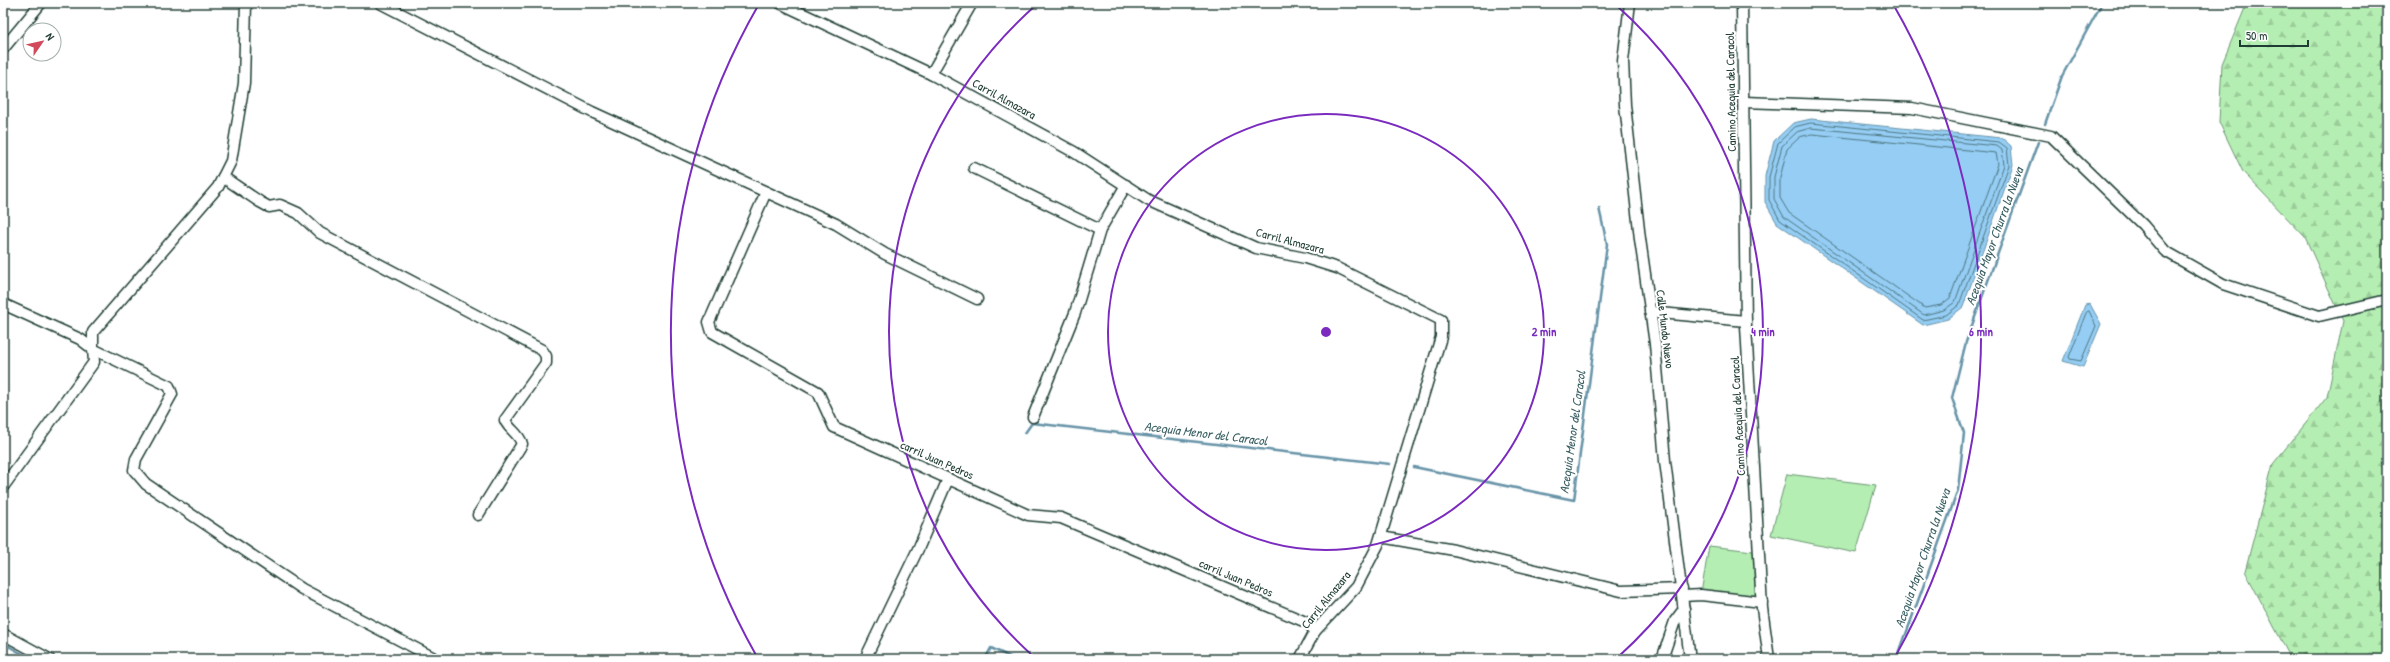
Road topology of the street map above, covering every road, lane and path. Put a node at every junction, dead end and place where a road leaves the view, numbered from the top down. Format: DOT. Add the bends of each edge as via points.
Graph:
graph roads {
  1 [pos="41,3"];
  2 [pos="246,3"];
  3 [pos="380,3"];
  4 [pos="780,3"];
  5 [pos="972,3"];
  6 [pos="1630,3"];
  7 [pos="1742,3"];
  8 [pos="3,49"];
  9 [pos="931,74"];
  10 [pos="1744,102"];
  11 [pos="974,168"];
  12 [pos="223,177"];
  13 [pos="1126,185"];
  14 [pos="766,192"];
  15 [pos="1100,230"];
  16 [pos="977,299"];
  17 [pos="2387,300"];
  18 [pos="3,304"];
  19 [pos="1650,312"];
  20 [pos="1746,321"];
  21 [pos="93,349"];
  22 [pos="1033,417"];
  23 [pos="948,479"];
  24 [pos="3,487"];
  25 [pos="478,515"];
  26 [pos="1381,537"];
  27 [pos="1682,592"];
  28 [pos="1762,602"];
  29 [pos="1684,609"];
  30 [pos="1315,631"];
  31 [pos="3,634"];
  32 [pos="49,659"];
  33 [pos="436,659"];
  34 [pos="865,659"];
  35 [pos="1300,659"];
  36 [pos="1662,659"];
  37 [pos="1690,659"];
  38 [pos="1769,659"];
  1 -- 8 [label="street"];
  2 -- 12 [label="street" via="244,83 231,161"];
  3 -- 14 [label="street" via="592,112"];
  4 -- 9 [label="street, Carril Almazara"];
  5 -- 9 [label="street"];
  6 -- 19 [label="street, Calle Mundo Nuevo" via="1623,61 1625,105"];
  7 -- 10 [label="street, Camino Acequia del Caracol"];
  9 -- 13 [label="street, Carril Almazara" via="1074,152"];
  10 -- 17 [label="street" via="1912,108 2051,136 2143,225 2165,251 2223,284 2319,316"];
  10 -- 20 [label="street, Camino Acequia del Caracol"];
  11 -- 15 [label="street"];
  12 -- 21 [label="street" via="218,187 93,332"];
  12 -- 25 [label="street" via="260,202 269,206 280,205 298,213 320,232 542,350 546,356 546,363 505,420 508,428 520,437 522,444"];
  13 -- 15 [label="street"];
  13 -- 26 [label="street, Carril Almazara" via="1148,200 1256,248 1305,258 1337,268 1442,320 1441,337"];
  14 -- 16 [label="street" via="836,224 885,254"];
  14 -- 23 [label="street, carril Juan Pedros" via="709,322 712,332 818,392 834,427"];
  15 -- 22 [label="street" via="1075,313"];
  18 -- 21 [label="street" via="80,339"];
  19 -- 20 [label="street"];
  19 -- 27 [label="street, Calle Mundo Nuevo" via="1665,461"];
  20 -- 28 [label="street, Camino Acequia del Caracol"];
  21 -- 24 [label="street" via="94,362"];
  21 -- 33 [label="street" via="169,386 172,394 136,459 134,470 146,484 302,589"];
  23 -- 30 [label="street, carril Juan Pedros" via="1028,515 1061,518 1308,623"];
  23 -- 34 [label="street" via="916,554"];
  26 -- 27 [label="street" via="1454,550 1621,591"];
  26 -- 30 [label="street, Carril Almazara" via="1356,587"];
  27 -- 28 [label="street"];
  27 -- 29 [label="street, Calle Mundo Nuevo"];
  28 -- 38 [label="street, Camino Acequia del Caracol"];
  29 -- 36 [label="street" via="1675,621"];
  29 -- 37 [label="street, Calle Mundo Nuevo"];
  30 -- 35 [label="street, Carril Almazara"];
  31 -- 32 [label="street"];
}
